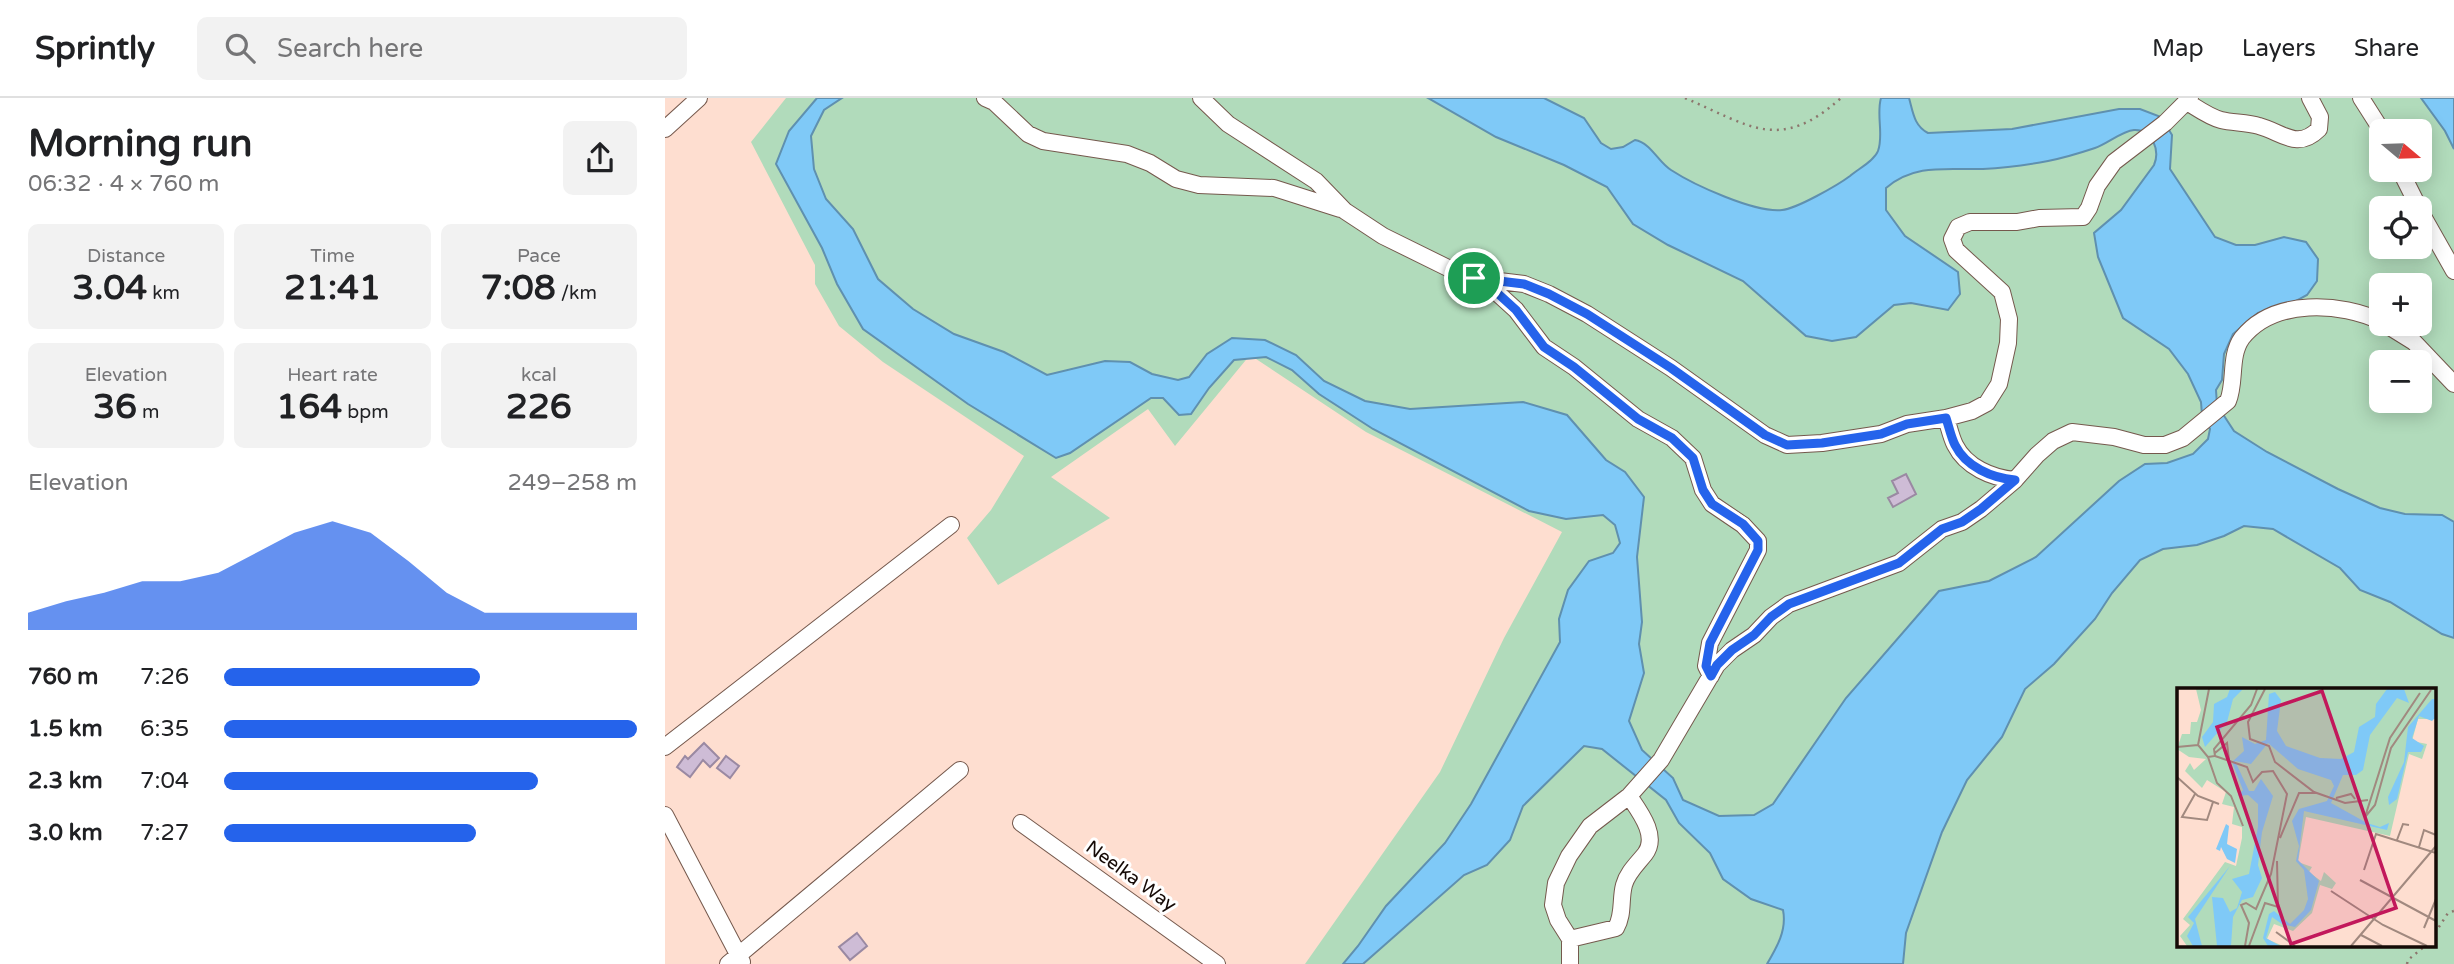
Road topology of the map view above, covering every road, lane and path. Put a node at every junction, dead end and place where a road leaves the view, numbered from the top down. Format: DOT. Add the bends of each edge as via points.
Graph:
graph roads {
  1 [pos="699,98"];
  2 [pos="985,98"];
  3 [pos="1201,98"];
  4 [pos="1685,98"];
  5 [pos="1841,98"];
  6 [pos="2310,98"];
  7 [pos="2361,98"];
  8 [pos="2189,100"];
  9 [pos="2374,119"];
  10 [pos="665,129"];
  11 [pos="1345,211"];
  12 [pos="2432,233"];
  13 [pos="2454,271"];
  14 [pos="1474,278"];
  15 [pos="2369,316"];
  16 [pos="2404,336"];
  17 [pos="2454,384"];
  18 [pos="1946,418"];
  19 [pos="1989,475"];
  20 [pos="2015,480"];
  21 [pos="1995,497"];
  22 [pos="951,525"];
  23 [pos="1711,676"];
  24 [pos="665,747"];
  25 [pos="960,770"];
  26 [pos="1634,791"];
  27 [pos="665,815"];
  28 [pos="1021,823"];
  29 [pos="2454,911"];
  30 [pos="2437,930"];
  31 [pos="1570,939"];
  32 [pos="2425,946"];
  33 [pos="737,961"];
  34 [pos="1217,964"];
  35 [pos="1570,964"];
  36 [pos="2407,964"];
  1 -- 10 [label="street"];
  2 -- 11 [label="street" via="1043,141 1127,154 1199,185 1274,188"];
  3 -- 11 [label="street" via="1228,124 1316,181"];
  4 -- 5 [label="path" via="1770,132 1800,126"];
  6 -- 8 [label="street" via="2320,117 2319,129 2298,140 2259,126 2219,120"];
  7 -- 9 [label="street"];
  8 -- 18 [label="street" via="2114,162 2083,217 1970,222 1958,227 1952,239 1956,250 2002,292 2009,318 2008,342 1999,383 1987,402"];
  11 -- 14 [label="street" via="1383,236"];
  12 -- 13 [label="street"];
  14 -- 18 [label="street" via="1524,284 1558,299 1787,445 1881,434"];
  14 -- 23 [label="street" via="1516,310 1544,347 1638,419 1672,438 1693,458 1712,504 1743,524 1758,541 1758,550 1710,643 1706,666"];
  15 -- 20 [label="street" via="2316,306 2287,310 2242,339 2228,401 2183,439 2144,445 2072,432 2036,455"];
  16 -- 17 [label="street"];
  18 -- 19 [label="street" via="1955,446"];
  19 -- 20 [label="street"];
  19 -- 21 [label="street"];
  20 -- 21 [label="street"];
  21 -- 23 [label="street" via="1962,522 1942,529 1899,563 1789,604 1732,650"];
  22 -- 24 [label="street"];
  23 -- 26 [label="street" via="1661,760"];
  25 -- 33 [label="street"];
  26 -- 31 [label="street" via="1590,826 1556,883 1553,905"];
  26 -- 31 [label="street" via="1651,841 1624,885 1620,921 1616,928"];
  27 -- 33 [label="street"];
  28 -- 34 [label="street, Neelka Way"];
  29 -- 30 [label="path"];
  31 -- 35 [label="street"];
  32 -- 36 [label="path"];
}
